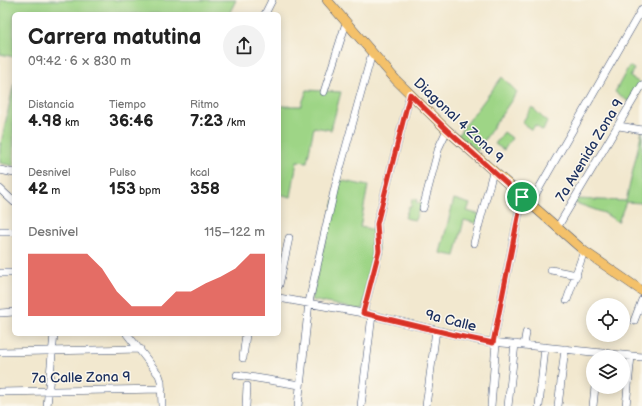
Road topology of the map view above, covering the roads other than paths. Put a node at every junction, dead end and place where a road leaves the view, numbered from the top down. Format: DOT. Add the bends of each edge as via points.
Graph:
graph roads {
  1 [pos="272,0"];
  2 [pos="327,0"];
  3 [pos="642,9"];
  4 [pos="266,12"];
  5 [pos="346,23"];
  6 [pos="372,53"];
  7 [pos="642,85"];
  8 [pos="324,92"];
  9 [pos="410,94"];
  10 [pos="619,126"];
  11 [pos="447,130"];
  12 [pos="642,130"];
  13 [pos="0,170"];
  14 [pos="493,172"];
  15 [pos="12,173"];
  16 [pos="0,189"];
  17 [pos="522,197"];
  18 [pos="12,200"];
  19 [pos="530,204"];
  20 [pos="423,208"];
  21 [pos="558,228"];
  22 [pos="0,232"];
  23 [pos="12,232"];
  24 [pos="289,238"];
  25 [pos="474,243"];
  26 [pos="584,251"];
  27 [pos="552,270"];
  28 [pos="0,273"];
  29 [pos="12,273"];
  30 [pos="576,275"];
  31 [pos="281,276"];
  32 [pos="642,291"];
  33 [pos="281,298"];
  34 [pos="567,300"];
  35 [pos="642,300"];
  36 [pos="309,302"];
  37 [pos="12,312"];
  38 [pos="0,313"];
  39 [pos="363,313"];
  40 [pos="372,315"];
  41 [pos="634,321"];
  42 [pos="436,330"];
  43 [pos="526,333"];
  44 [pos="54,336"];
  45 [pos="129,336"];
  46 [pos="246,336"];
  47 [pos="495,343"];
  48 [pos="515,344"];
  49 [pos="524,345"];
  50 [pos="545,347"];
  51 [pos="140,349"];
  52 [pos="565,349"];
  53 [pos="0,352"];
  54 [pos="52,352"];
  55 [pos="586,353"];
  56 [pos="631,356"];
  57 [pos="642,357"];
  58 [pos="243,358"];
  59 [pos="237,375"];
  60 [pos="300,385"];
  61 [pos="247,386"];
  62 [pos="162,389"];
  63 [pos="47,391"];
  64 [pos="0,392"];
  65 [pos="594,394"];
  66 [pos="47,406"];
  67 [pos="162,406"];
  68 [pos="246,406"];
  69 [pos="298,406"];
  70 [pos="361,406"];
  71 [pos="426,406"];
  72 [pos="491,406"];
  73 [pos="508,406"];
  74 [pos="539,406"];
  75 [pos="558,406"];
  76 [pos="593,406"];
  77 [pos="626,406"];
  1 -- 4 [label="street"];
  2 -- 5 [label="main road, Diagonal 4 Zona 9"];
  3 -- 19 [label="street"];
  5 -- 6 [label="main road, Diagonal 4 Zona 9"];
  5 -- 8 [label="street"];
  6 -- 9 [label="main road, Diagonal 4 Zona 9"];
  6 -- 36 [label="street" via="336,187"];
  7 -- 10 [label="street, 7a Avenida Zona 9"];
  9 -- 11 [label="main road, Diagonal 4 Zona 9"];
  9 -- 39 [label="street" via="377,224 379,251"];
  10 -- 12 [label="street"];
  10 -- 21 [label="street, 7a Avenida Zona 9"];
  11 -- 14 [label="main road, Diagonal 4 Zona 9"];
  11 -- 20 [label="street" via="439,147"];
  13 -- 15 [label="street"];
  14 -- 17 [label="main road, Diagonal 4 Zona 9"];
  14 -- 25 [label="street"];
  16 -- 18 [label="street"];
  17 -- 19 [label="main road, Diagonal 4 Zona 9"];
  17 -- 47 [label="street"];
  19 -- 21 [label="main road, Diagonal 4 Zona 9"];
  21 -- 26 [label="main road, Diagonal 4 Zona 9"];
  22 -- 23 [label="street"];
  24 -- 31 [label="street"];
  26 -- 30 [label="street"];
  26 -- 32 [label="main road, Diagonal 4 Zona 9"];
  27 -- 30 [label="street"];
  28 -- 29 [label="street"];
  30 -- 34 [label="street"];
  33 -- 36 [label="street, 9a Calle"];
  35 -- 41 [label="street"];
  36 -- 39 [label="street, 9a Calle"];
  36 -- 60 [label="street"];
  37 -- 38 [label="street"];
  39 -- 40 [label="street, 9a Calle"];
  40 -- 42 [label="street, 9a Calle"];
  40 -- 70 [label="street"];
  42 -- 47 [label="street, 9a Calle"];
  42 -- 71 [label="street"];
  43 -- 49 [label="street"];
  44 -- 54 [label="street"];
  45 -- 51 [label="street"];
  46 -- 58 [label="street"];
  47 -- 48 [label="street, 9a Calle"];
  47 -- 72 [label="street"];
  48 -- 49 [label="street, 9a Calle"];
  48 -- 73 [label="street"];
  49 -- 50 [label="street, 9a Calle"];
  50 -- 52 [label="street, 9a Calle"];
  50 -- 74 [label="street"];
  51 -- 54 [label="street"];
  51 -- 62 [label="street" via="160,375"];
  52 -- 55 [label="street, 9a Calle"];
  52 -- 75 [label="street"];
  53 -- 54 [label="street"];
  54 -- 63 [label="street"];
  56 -- 57 [label="street, 9a Calle"];
  56 -- 77 [label="street"];
  59 -- 60 [label="street"];
  60 -- 69 [label="street"];
  61 -- 68 [label="street"];
  62 -- 63 [label="street, 7a Calle Zona 9"];
  62 -- 67 [label="street"];
  63 -- 64 [label="street, 7a Calle Zona 9"];
  63 -- 66 [label="street"];
  65 -- 76 [label="street"];
}
